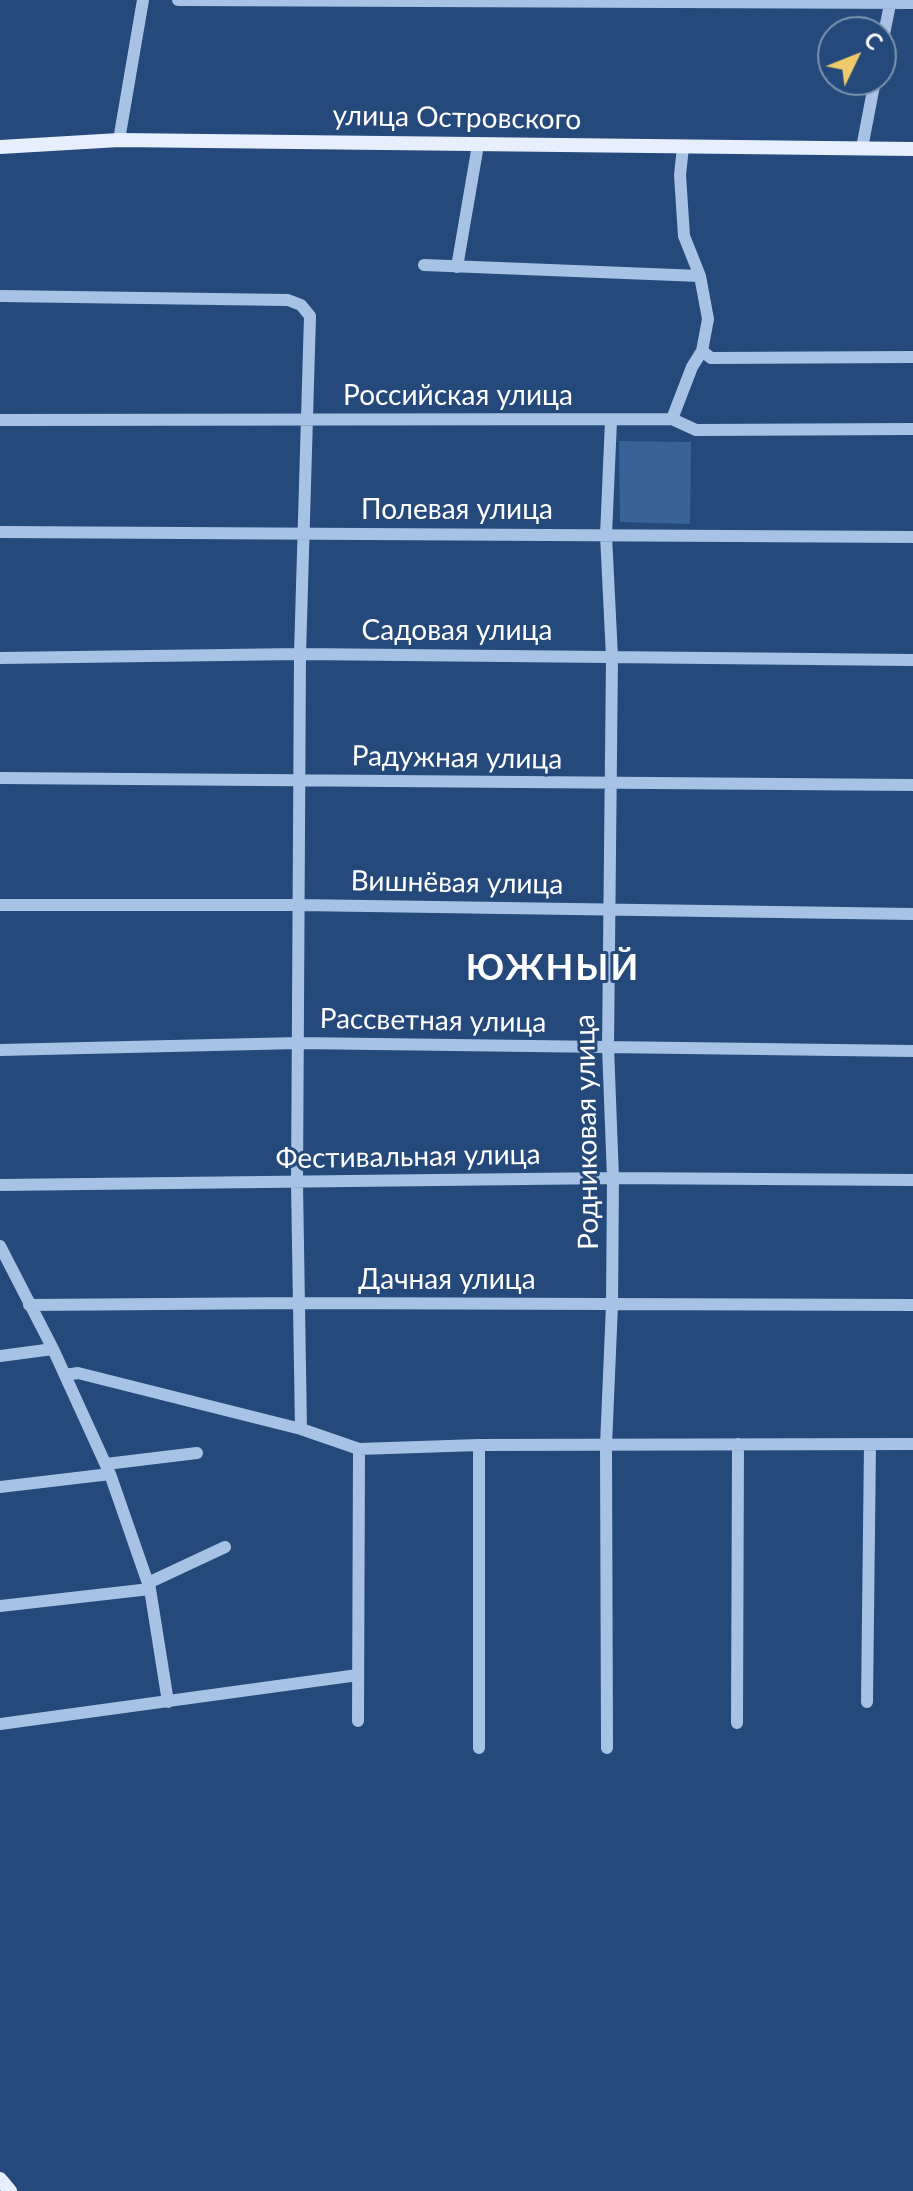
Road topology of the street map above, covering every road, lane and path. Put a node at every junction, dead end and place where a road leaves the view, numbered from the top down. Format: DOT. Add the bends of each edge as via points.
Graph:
graph roads {
  1 [pos="143,0"];
  2 [pos="178,0"];
  3 [pos="913,3"];
  4 [pos="890,4"];
  5 [pos="888,16"];
  6 [pos="872,96"];
  7 [pos="119,140"];
  8 [pos="478,145"];
  9 [pos="0,147"];
  10 [pos="683,147"];
  11 [pos="862,148"];
  12 [pos="913,149"];
  13 [pos="424,265"];
  14 [pos="457,267"];
  15 [pos="700,276"];
  16 [pos="0,296"];
  17 [pos="702,351"];
  18 [pos="913,357"];
  19 [pos="672,419"];
  20 [pos="0,420"];
  21 [pos="306,420"];
  22 [pos="611,421"];
  23 [pos="913,429"];
  24 [pos="0,532"];
  25 [pos="302,533"];
  26 [pos="606,535"];
  27 [pos="913,537"];
  28 [pos="300,654"];
  29 [pos="612,657"];
  30 [pos="0,658"];
  31 [pos="913,660"];
  32 [pos="0,778"];
  33 [pos="300,781"];
  34 [pos="609,784"];
  35 [pos="913,785"];
  36 [pos="0,905"];
  37 [pos="299,905"];
  38 [pos="611,909"];
  39 [pos="913,914"];
  40 [pos="299,1043"];
  41 [pos="608,1047"];
  42 [pos="0,1050"];
  43 [pos="913,1051"];
  44 [pos="613,1178"];
  45 [pos="913,1180"];
  46 [pos="297,1183"];
  47 [pos="0,1185"];
  48 [pos="0,1246"];
  49 [pos="299,1303"];
  50 [pos="29,1305"];
  51 [pos="612,1305"];
  52 [pos="913,1305"];
  53 [pos="53,1349"];
  54 [pos="0,1356"];
  55 [pos="65,1375"];
  56 [pos="301,1429"];
  57 [pos="738,1444"];
  58 [pos="870,1444"];
  59 [pos="913,1444"];
  60 [pos="479,1445"];
  61 [pos="606,1445"];
  62 [pos="359,1449"];
  63 [pos="197,1453"];
  64 [pos="108,1469"];
  65 [pos="0,1487"];
  66 [pos="225,1547"];
  67 [pos="149,1586"];
  68 [pos="0,1606"];
  69 [pos="358,1675"];
  70 [pos="168,1702"];
  71 [pos="867,1702"];
  72 [pos="358,1721"];
  73 [pos="737,1723"];
  74 [pos="0,1724"];
  75 [pos="479,1748"];
  76 [pos="607,1748"];
  77 [pos="0,2179"];
  78 [pos="10,2191"];
  1 -- 7 [label="street"];
  2 -- 4 [label="street"];
  3 -- 4 [label="street"];
  4 -- 5 [label="street"];
  6 -- 11 [label="street"];
  7 -- 8 [label="main road, улица Островского"];
  7 -- 9 [label="main road, улица Островского"];
  8 -- 10 [label="main road, улица Островского"];
  8 -- 14 [label="street"];
  10 -- 11 [label="main road, улица Островского"];
  10 -- 15 [label="street" via="684,236"];
  11 -- 12 [label="main road, улица Островского"];
  13 -- 14 [label="street"];
  14 -- 15 [label="street"];
  15 -- 17 [label="street" via="708,319"];
  16 -- 21 [label="street" via="288,300 301,305 310,316"];
  17 -- 18 [label="street" via="711,358"];
  17 -- 19 [label="street"];
  19 -- 22 [label="street, Российская улица"];
  19 -- 23 [label="street, Российская улица" via="696,430"];
  20 -- 21 [label="street, Российская улица"];
  21 -- 22 [label="street, Российская улица"];
  21 -- 25 [label="street"];
  22 -- 26 [label="street, Родниковая улица"];
  24 -- 25 [label="street, Полевая улица"];
  25 -- 26 [label="street, Полевая улица"];
  25 -- 28 [label="street"];
  26 -- 27 [label="street, Полевая улица"];
  26 -- 29 [label="street, Родниковая улица"];
  28 -- 29 [label="street, Садовая улица"];
  28 -- 30 [label="street, Садовая улица"];
  28 -- 33 [label="street"];
  29 -- 31 [label="street, Садовая улица"];
  29 -- 34 [label="street, Родниковая улица"];
  32 -- 33 [label="street, Радужная улица"];
  33 -- 34 [label="street, Радужная улица"];
  33 -- 37 [label="street"];
  34 -- 35 [label="street, Радужная улица"];
  34 -- 38 [label="street, Родниковая улица"];
  36 -- 37 [label="street, Вишнёвая улица"];
  37 -- 38 [label="street, Вишнёвая улица"];
  37 -- 40 [label="street"];
  38 -- 39 [label="street, Вишнёвая улица"];
  38 -- 41 [label="street, Родниковая улица"];
  40 -- 41 [label="street, Рассветная улица"];
  40 -- 42 [label="street, Рассветная улица"];
  40 -- 46 [label="street"];
  41 -- 43 [label="street, Рассветная улица"];
  41 -- 44 [label="street, Родниковая улица"];
  44 -- 45 [label="street, Фестивальная улица"];
  44 -- 46 [label="street, Фестивальная улица"];
  44 -- 51 [label="street, Родниковая улица"];
  46 -- 47 [label="street, Фестивальная улица"];
  46 -- 49 [label="street"];
  48 -- 50 [label="street"];
  49 -- 50 [label="street, Дачная улица"];
  49 -- 51 [label="street, Дачная улица"];
  49 -- 56 [label="street"];
  50 -- 53 [label="street"];
  51 -- 52 [label="street, Дачная улица"];
  51 -- 61 [label="street, Родниковая улица"];
  53 -- 54 [label="street"];
  53 -- 55 [label="street"];
  55 -- 56 [label="street" via="78,1373"];
  55 -- 64 [label="street"];
  56 -- 62 [label="street"];
  57 -- 58 [label="street"];
  57 -- 61 [label="street"];
  57 -- 73 [label="street"];
  58 -- 59 [label="street"];
  58 -- 71 [label="street"];
  60 -- 61 [label="street"];
  60 -- 62 [label="street"];
  60 -- 75 [label="street"];
  61 -- 76 [label="street, Родниковая улица"];
  62 -- 69 [label="street"];
  63 -- 64 [label="street"];
  64 -- 65 [label="street"];
  64 -- 67 [label="street"];
  66 -- 67 [label="street"];
  67 -- 68 [label="street"];
  67 -- 70 [label="street"];
  69 -- 70 [label="street"];
  69 -- 72 [label="street"];
  70 -- 74 [label="street"];
  77 -- 78 [label="main road"];
}
